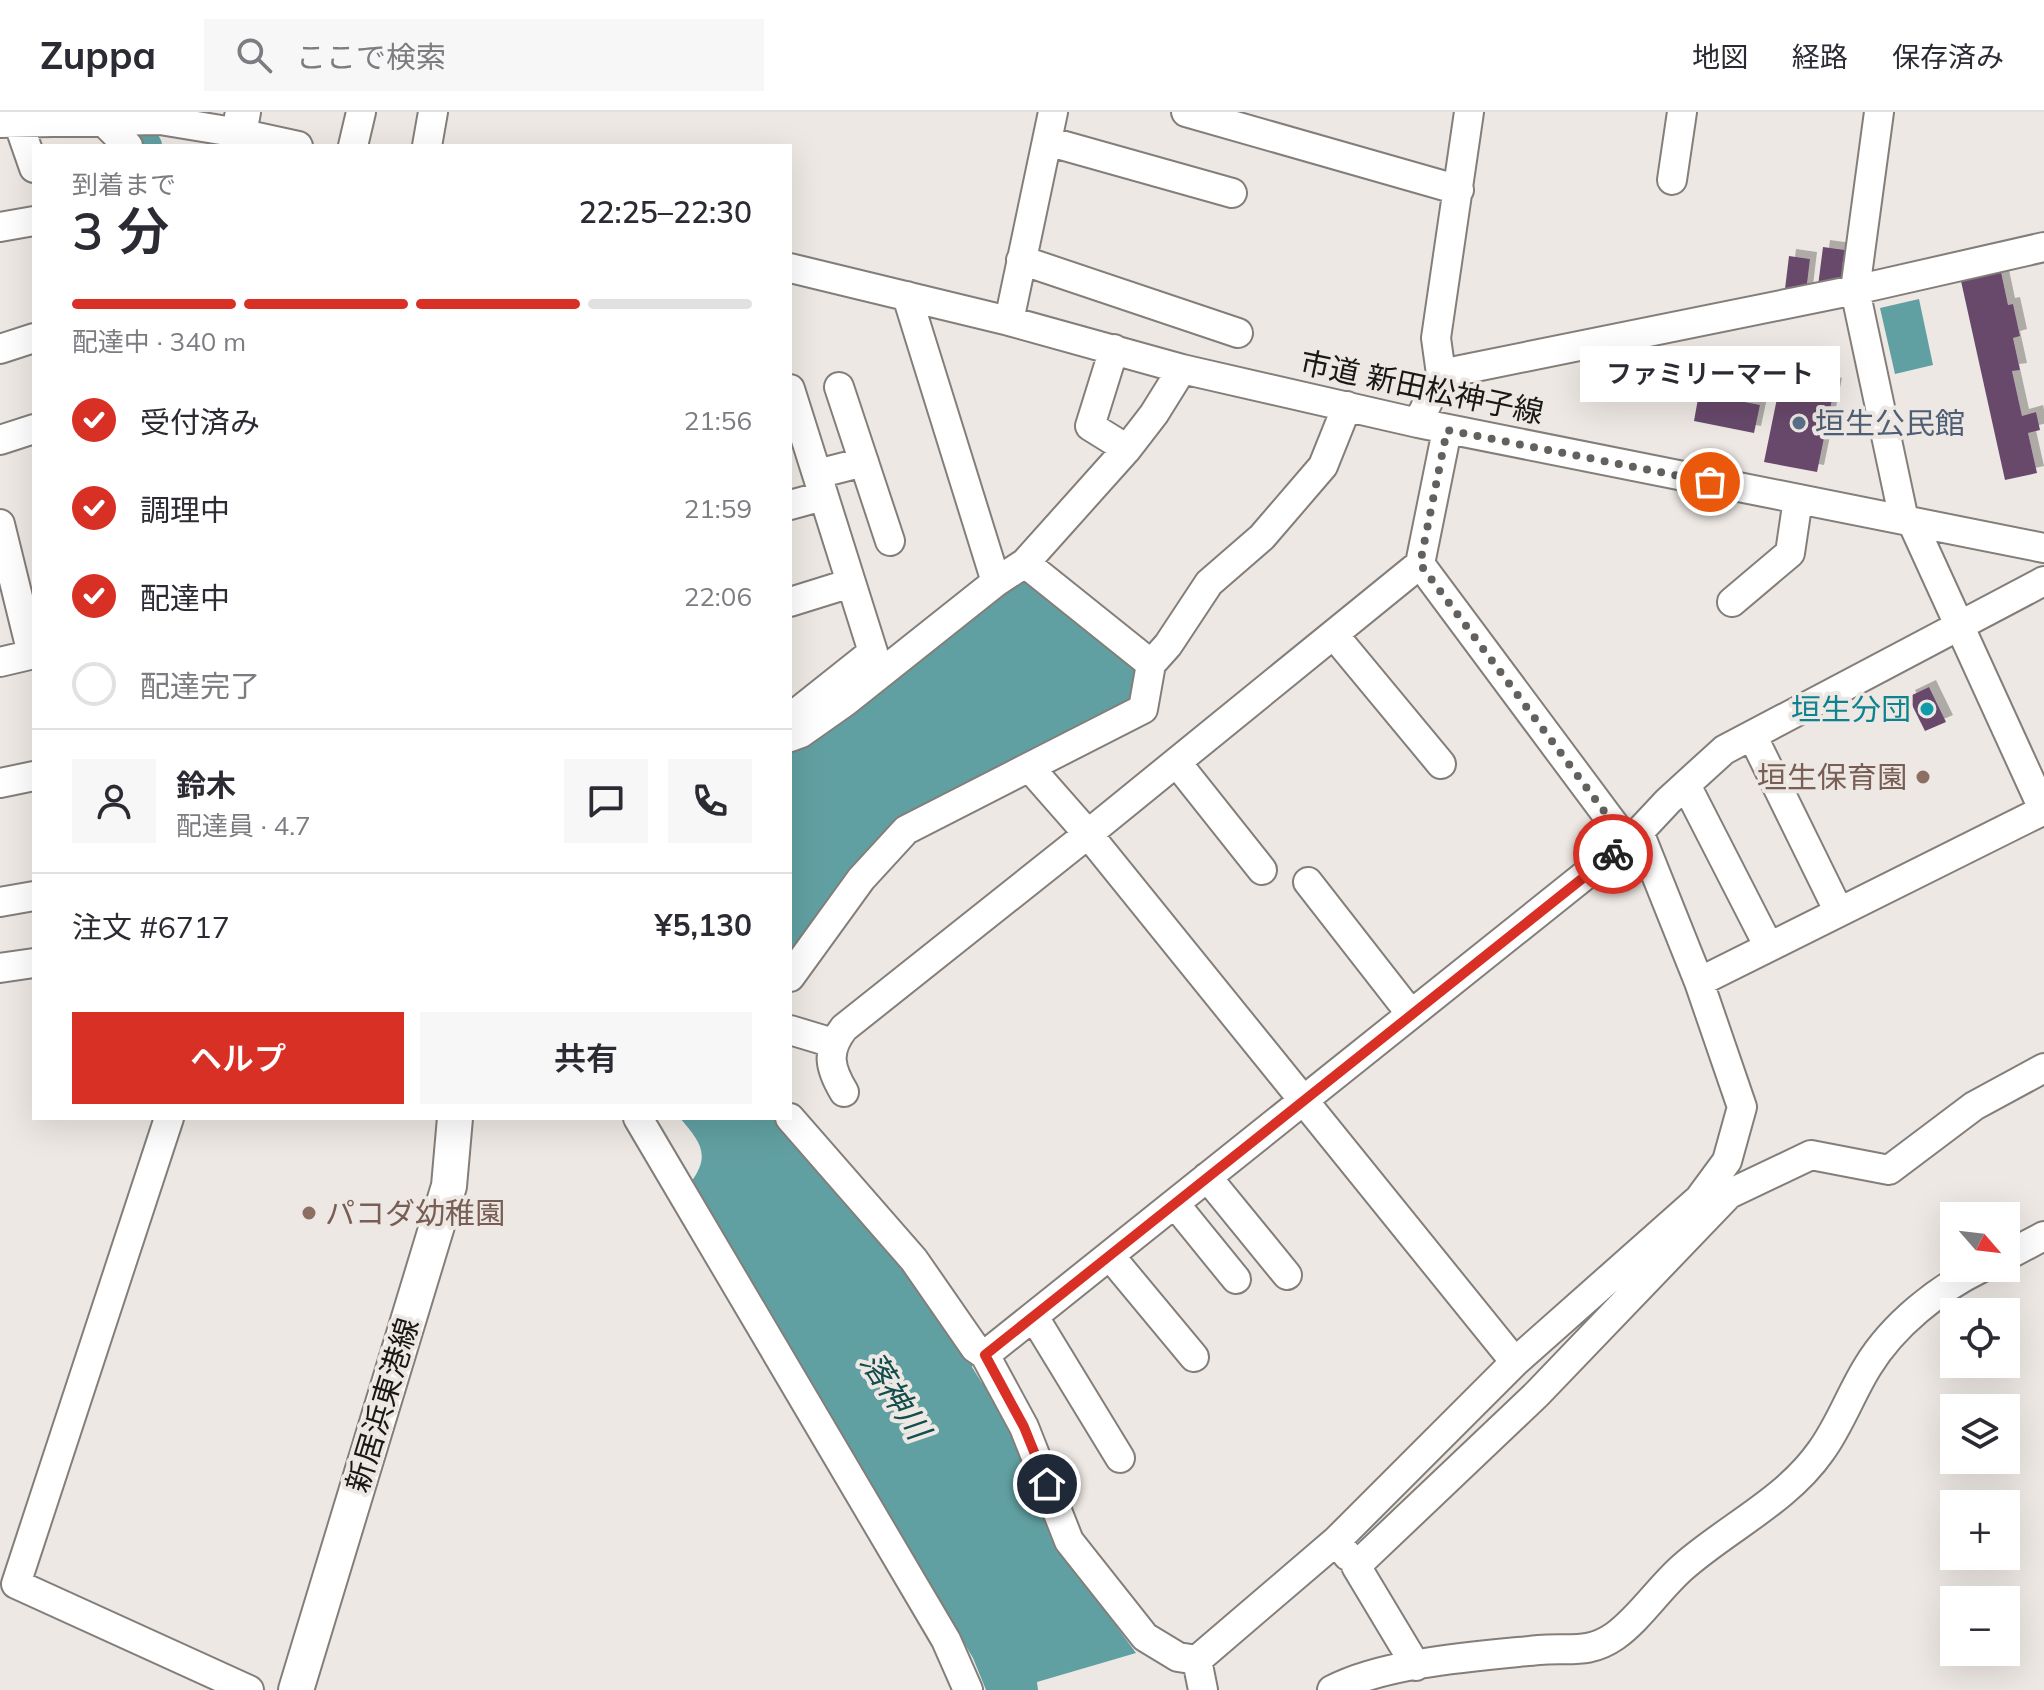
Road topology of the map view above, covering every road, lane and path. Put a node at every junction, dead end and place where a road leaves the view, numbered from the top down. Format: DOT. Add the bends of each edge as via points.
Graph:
graph roads {
  1 [pos="361,112"];
  2 [pos="433,112"];
  3 [pos="1053,112"];
  4 [pos="1186,112"];
  5 [pos="1469,112"];
  6 [pos="1682,112"];
  7 [pos="1879,112"];
  8 [pos="152,118"];
  9 [pos="107,120"];
  10 [pos="9,122"];
  11 [pos="242,130"];
  12 [pos="1047,141"];
  13 [pos="126,144"];
  14 [pos="187,144"];
  15 [pos="291,144"];
  16 [pos="353,144"];
  17 [pos="427,144"];
  18 [pos="32,164"];
  19 [pos="1672,180"];
  20 [pos="1459,190"];
  21 [pos="1232,193"];
  22 [pos="32,221"];
  23 [pos="0,227"];
  24 [pos="2044,247"];
  25 [pos="1021,260"];
  26 [pos="792,268"];
  27 [pos="1855,290"];
  28 [pos="907,296"];
  29 [pos="1009,321"];
  30 [pos="1238,333"];
  31 [pos="32,339"];
  32 [pos="0,349"];
  33 [pos="1114,349"];
  34 [pos="1182,369"];
  35 [pos="1441,374"];
  36 [pos="839,387"];
  37 [pos="792,400"];
  38 [pos="1347,406"];
  39 [pos="1418,423"];
  40 [pos="32,430"];
  41 [pos="1447,430"];
  42 [pos="0,440"];
  43 [pos="1127,449"];
  44 [pos="864,462"];
  45 [pos="820,485"];
  46 [pos="1798,499"];
  47 [pos="792,504"];
  48 [pos="1908,521"];
  49 [pos="0,524"];
  50 [pos="890,541"];
  51 [pos="2044,548"];
  52 [pos="1025,563"];
  53 [pos="1420,564"];
  54 [pos="2044,581"];
  55 [pos="996,582"];
  56 [pos="851,583"];
  57 [pos="792,601"];
  58 [pos="1732,602"];
  59 [pos="1957,624"];
  60 [pos="1334,635"];
  61 [pos="32,650"];
  62 [pos="32,654"];
  63 [pos="0,662"];
  64 [pos="1151,664"];
  65 [pos="792,716"];
  66 [pos="1752,735"];
  67 [pos="792,736"];
  68 [pos="1177,763"];
  69 [pos="1441,764"];
  70 [pos="1030,768"];
  71 [pos="32,776"];
  72 [pos="0,783"];
  73 [pos="1686,785"];
  74 [pos="2044,811"];
  75 [pos="1088,834"];
  76 [pos="1633,837"];
  77 [pos="1262,870"];
  78 [pos="1308,882"];
  79 [pos="32,896"];
  80 [pos="0,902"];
  81 [pos="1839,912"];
  82 [pos="1769,947"];
  83 [pos="32,963"];
  84 [pos="0,968"];
  85 [pos="792,974"];
  86 [pos="1699,982"];
  87 [pos="1411,1014"];
  88 [pos="792,1031"];
  89 [pos="833,1043"];
  90 [pos="2044,1068"];
  91 [pos="844,1092"];
  92 [pos="1303,1099"];
  93 [pos="168,1120"];
  94 [pos="455,1120"];
  95 [pos="639,1120"];
  96 [pos="792,1120"];
  97 [pos="1207,1177"];
  98 [pos="1175,1204"];
  99 [pos="2044,1236"];
  100 [pos="2020,1249"];
  101 [pos="1110,1256"];
  102 [pos="1287,1275"];
  103 [pos="1236,1279"];
  104 [pos="1957,1282"];
  105 [pos="1034,1317"];
  106 [pos="985,1355"];
  107 [pos="1194,1357"];
  108 [pos="1515,1362"];
  109 [pos="1120,1458"];
  110 [pos="1336,1541"];
  111 [pos="1356,1566"];
  112 [pos="1197,1660"];
  113 [pos="1416,1666"];
  114 [pos="249,1690"];
  115 [pos="296,1690"];
  116 [pos="968,1690"];
  117 [pos="1203,1690"];
  118 [pos="1332,1690"];
  1 -- 16 [label="street"];
  2 -- 17 [label="street"];
  3 -- 12 [label="street"];
  4 -- 20 [label="street"];
  5 -- 20 [label="street"];
  6 -- 19 [label="street"];
  7 -- 27 [label="street"];
  8 -- 9 [label="street"];
  8 -- 11 [label="street"];
  8 -- 14 [label="street"];
  9 -- 10 [label="street"];
  9 -- 13 [label="street"];
  10 -- 18 [label="street"];
  11 -- 15 [label="street"];
  12 -- 21 [label="street"];
  12 -- 25 [label="street"];
  20 -- 35 [label="street" via="1436,338"];
  22 -- 23 [label="street"];
  24 -- 27 [label="street"];
  25 -- 29 [label="street"];
  25 -- 30 [label="street"];
  26 -- 28 [label="street, 市道 新田松神子線"];
  27 -- 35 [label="street"];
  27 -- 48 [label="street"];
  28 -- 29 [label="street, 市道 新田松神子線"];
  28 -- 55 [label="street"];
  29 -- 33 [label="street, 市道 新田松神子線"];
  31 -- 32 [label="street"];
  33 -- 34 [label="street, 市道 新田松神子線"];
  33 -- 43 [label="street" via="1090,426"];
  34 -- 38 [label="street, 市道 新田松神子線"];
  34 -- 43 [label="street"];
  35 -- 39 [label="street"];
  36 -- 44 [label="street"];
  37 -- 45 [label="street"];
  38 -- 39 [label="street, 市道 新田松神子線"];
  38 -- 64 [label="street" via="1323,466 1262,537 1209,583"];
  39 -- 41 [label="street, 市道 新田松神子線"];
  40 -- 42 [label="street"];
  41 -- 46 [label="street, 市道 新田松神子線"];
  41 -- 53 [label="street"];
  43 -- 52 [label="street"];
  44 -- 45 [label="street"];
  44 -- 50 [label="street"];
  45 -- 47 [label="street"];
  45 -- 56 [label="street"];
  46 -- 48 [label="street, 市道 新田松神子線"];
  46 -- 58 [label="street" via="1790,553"];
  48 -- 51 [label="street, 市道 新田松神子線"];
  48 -- 59 [label="street"];
  49 -- 61 [label="street"];
  52 -- 55 [label="street"];
  52 -- 64 [label="street"];
  53 -- 60 [label="street"];
  53 -- 76 [label="street"];
  54 -- 59 [label="street"];
  55 -- 67 [label="street" via="845,702"];
  56 -- 57 [label="street"];
  56 -- 65 [label="street" via="873,652"];
  59 -- 66 [label="street"];
  59 -- 74 [label="street"];
  60 -- 68 [label="street"];
  60 -- 69 [label="street"];
  62 -- 63 [label="street"];
  64 -- 70 [label="street" via="1143,709"];
  66 -- 73 [label="street" via="1724,750"];
  66 -- 81 [label="street"];
  68 -- 75 [label="street"];
  68 -- 77 [label="street"];
  70 -- 75 [label="street"];
  70 -- 85 [label="street" via="906,830 861,879"];
  71 -- 72 [label="street"];
  73 -- 76 [label="street"];
  73 -- 82 [label="street"];
  74 -- 81 [label="street"];
  75 -- 89 [label="street" via="844,1028"];
  75 -- 92 [label="street"];
  76 -- 86 [label="street"];
  76 -- 87 [label="street"];
  78 -- 87 [label="street"];
  79 -- 80 [label="street"];
  81 -- 82 [label="street"];
  82 -- 86 [label="street"];
  83 -- 84 [label="street"];
  86 -- 108 [label="street" via="1742,1107 1727,1161 1699,1199"];
  87 -- 92 [label="street"];
  88 -- 89 [label="street"];
  89 -- 91 [label="street" via="833,1074"];
  90 -- 111 [label="street" via="1974,1106 1889,1170 1811,1155 1729,1194 1537,1394"];
  92 -- 97 [label="street"];
  92 -- 108 [label="street"];
  93 -- 114 [label="street" via="16,1584"];
  94 -- 115 [label="main road, 新居浜東港線" via="449,1186"];
  95 -- 116 [label="street" via="946,1640"];
  96 -- 106 [label="street" via="914,1260"];
  97 -- 98 [label="street"];
  97 -- 102 [label="street"];
  98 -- 101 [label="street"];
  98 -- 103 [label="street"];
  99 -- 100 [label="street"];
  101 -- 105 [label="street"];
  101 -- 107 [label="street"];
  104 -- 113 [label="street" via="1903,1324 1869,1363 1821,1451 1790,1487 1682,1568 1615,1636 1582,1651 1543,1650"];
  105 -- 106 [label="street"];
  105 -- 109 [label="street"];
  106 -- 112 [label="street" via="1024,1427 1069,1541 1145,1637 1178,1657"];
  108 -- 110 [label="street"];
  110 -- 111 [label="street"];
  110 -- 112 [label="street"];
  111 -- 113 [label="street"];
  112 -- 117 [label="street"];
  113 -- 118 [label="street" via="1375,1673"];
}
